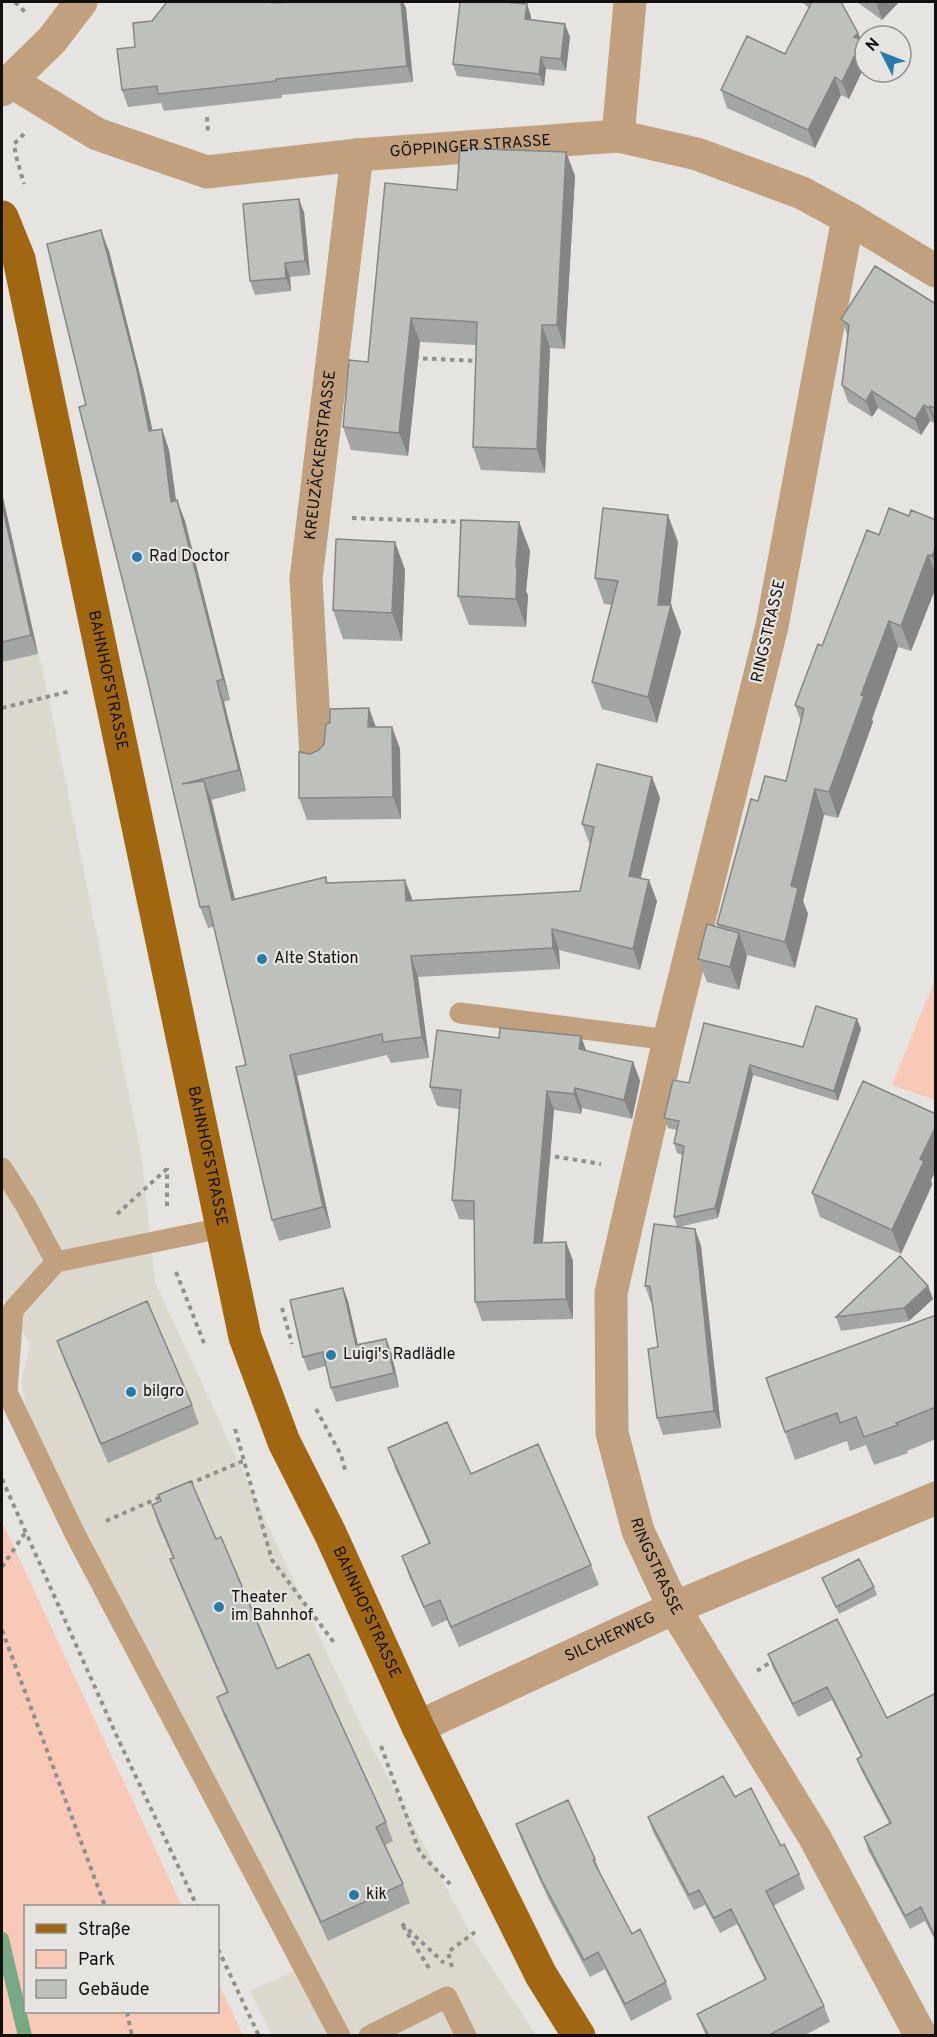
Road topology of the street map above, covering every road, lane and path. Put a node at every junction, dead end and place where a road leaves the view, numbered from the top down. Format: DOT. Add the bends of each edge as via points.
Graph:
graph roads {
  1 [pos="81,2"];
  2 [pos="630,2"];
  3 [pos="6,86"];
  4 [pos="34,134"];
  5 [pos="618,136"];
  6 [pos="357,155"];
  7 [pos="25,188"];
  8 [pos="2,217"];
  9 [pos="848,218"];
  10 [pos="936,271"];
  11 [pos="413,358"];
  12 [pos="482,362"];
  13 [pos="314,516"];
  14 [pos="472,522"];
  15 [pos="107,682"];
  16 [pos="2,708"];
  17 [pos="316,757"];
  18 [pos="460,1013"];
  19 [pos="669,1040"];
  20 [pos="541,1154"];
  21 [pos="2,1168"];
  22 [pos="639,1170"];
  23 [pos="222,1228"];
  24 [pos="56,1262"];
  25 [pos="243,1461"];
  26 [pos="2,1479"];
  27 [pos="181,1488"];
  28 [pos="170,1492"];
  29 [pos="936,1498"];
  30 [pos="24,1533"];
  31 [pos="75,1534"];
  32 [pos="2,1567"];
  33 [pos="674,1608"];
  34 [pos="2,1630"];
  35 [pos="418,1727"];
  36 [pos="105,1905"];
  37 [pos="197,1905"];
  38 [pos="219,1951"];
  39 [pos="454,1972"];
  40 [pos="447,1997"];
  41 [pos="127,2013"];
  42 [pos="132,2036"];
  43 [pos="259,2036"];
  44 [pos="340,2036"];
  45 [pos="369,2036"];
  46 [pos="466,2036"];
  47 [pos="579,2036"];
  48 [pos="921,2036"];
  1 -- 3 [label="street" via="52,40"];
  2 -- 5 [label="street"];
  3 -- 6 [label="street, GÖPPINGER STRASSE" via="96,134 207,172"];
  4 -- 7 [label="path" via="25,133 14,144"];
  5 -- 6 [label="street, GÖPPINGER STRASSE"];
  5 -- 9 [label="street, GÖPPINGER STRASSE" via="697,154 802,193"];
  6 -- 13 [label="street, KREUZÄCKERSTRASSE"];
  8 -- 15 [label="main road, BAHNHOFSTRASSE" via="19,259"];
  9 -- 10 [label="street, GÖPPINGER STRASSE"];
  9 -- 19 [label="street, RINGSTRASSE" via="772,626"];
  11 -- 12 [label="path"];
  13 -- 14 [label="path"];
  13 -- 17 [label="street, KREUZÄCKERSTRASSE" via="306,579"];
  15 -- 16 [label="path"];
  15 -- 23 [label="main road, BAHNHOFSTRASSE"];
  18 -- 19 [label="lane"];
  19 -- 22 [label="street, RINGSTRASSE"];
  20 -- 22 [label="path"];
  21 -- 24 [label="lane"];
  22 -- 33 [label="street, RINGSTRASSE" via="611,1293 612,1432 638,1531"];
  23 -- 24 [label="lane"];
  23 -- 35 [label="main road, BAHNHOFSTRASSE" via="245,1337 281,1435"];
  24 -- 31 [label="lane" via="13,1310 7,1392"];
  25 -- 27 [label="path"];
  26 -- 30 [label="path"];
  28 -- 31 [label="path"];
  29 -- 33 [label="street, SILCHERWEG"];
  30 -- 32 [label="path"];
  30 -- 37 [label="path"];
  31 -- 44 [label="lane"];
  33 -- 35 [label="street, SILCHERWEG"];
  33 -- 48 [label="street, RINGSTRASSE" via="815,1838"];
  34 -- 36 [label="path"];
  35 -- 47 [label="main road, BAHNHOFSTRASSE" via="542,1975"];
  38 -- 43 [label="path"];
  39 -- 40 [label="path" via="401,1923"];
  40 -- 45 [label="lane"];
  40 -- 46 [label="lane"];
  41 -- 42 [label="path"];
}
